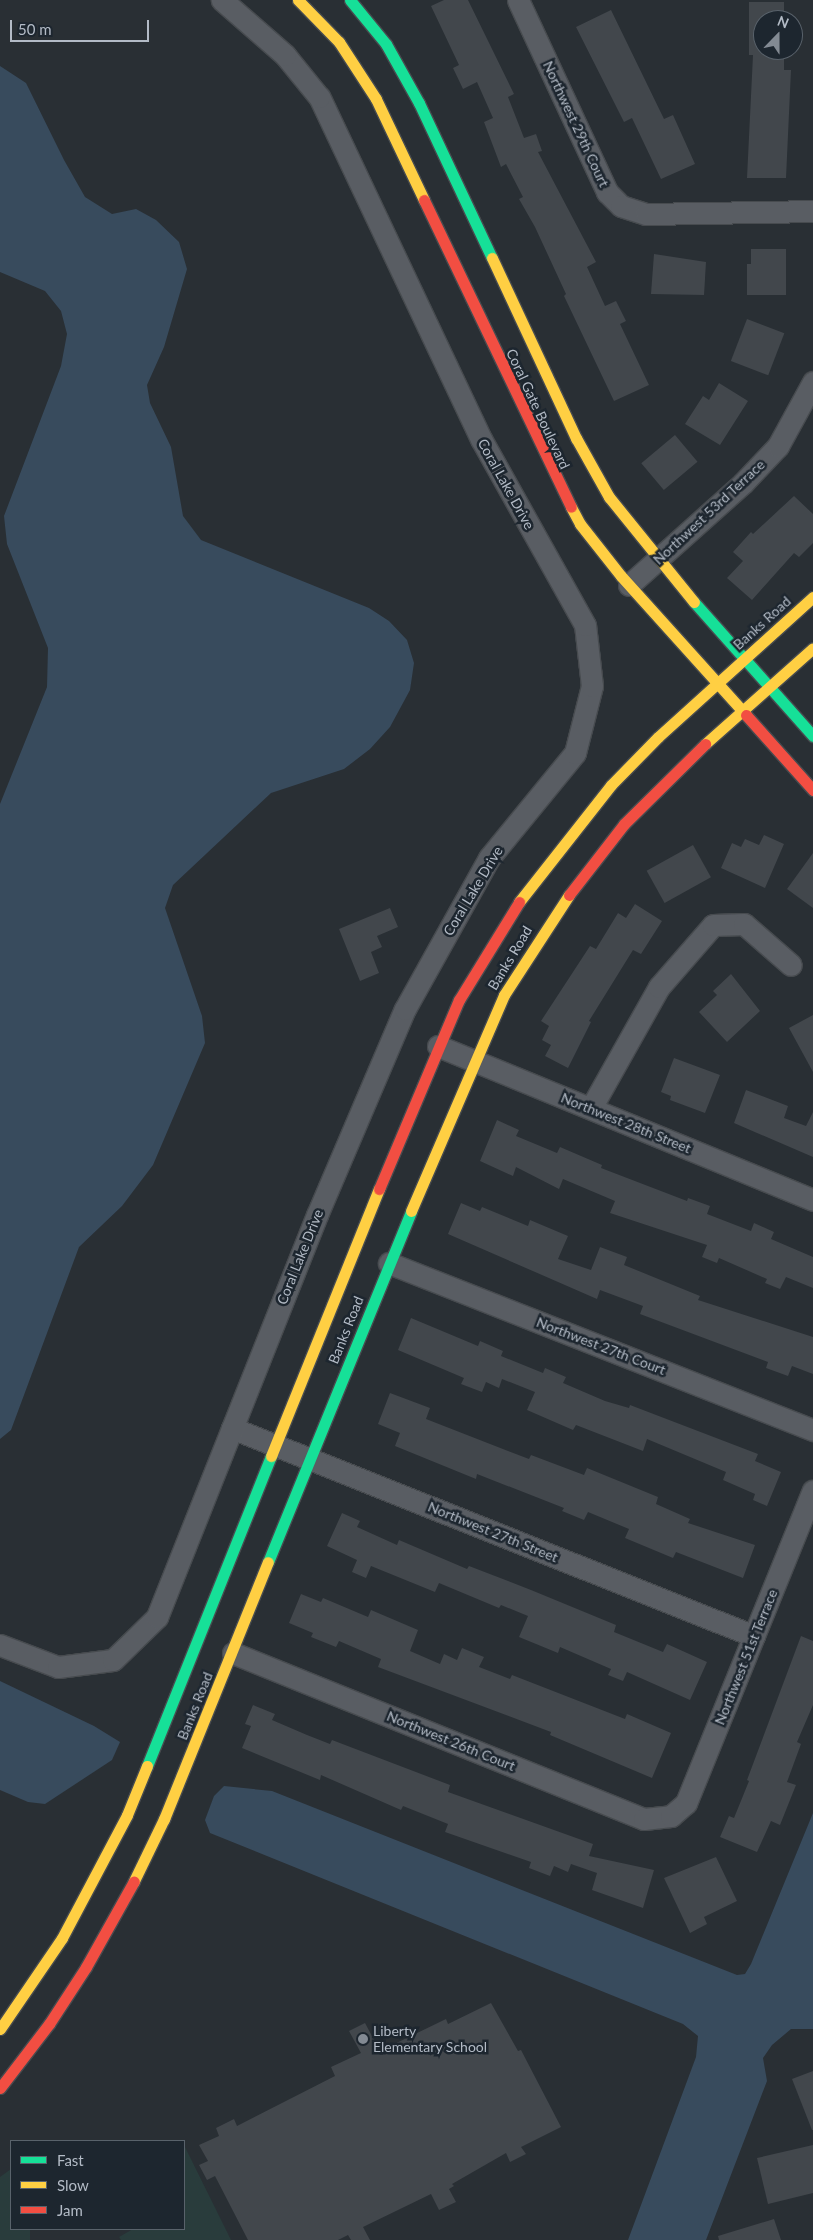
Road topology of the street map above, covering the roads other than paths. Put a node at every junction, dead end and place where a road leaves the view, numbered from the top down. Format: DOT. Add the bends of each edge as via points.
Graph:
graph roads {
  1 [pos="222,0"];
  2 [pos="298,0"];
  3 [pos="350,0"];
  4 [pos="518,0"];
  5 [pos="813,211"];
  6 [pos="813,382"];
  7 [pos="658,561"];
  8 [pos="629,585"];
  9 [pos="813,597"];
  10 [pos="813,648"];
  11 [pos="745,659"];
  12 [pos="717,684"];
  13 [pos="770,687"];
  14 [pos="742,711"];
  15 [pos="813,736"];
  16 [pos="813,790"];
  17 [pos="792,965"];
  18 [pos="438,1046"];
  19 [pos="472,1061"];
  20 [pos="591,1108"];
  21 [pos="813,1200"];
  22 [pos="389,1263"];
  23 [pos="232,1428"];
  24 [pos="813,1430"];
  25 [pos="277,1445"];
  26 [pos="311,1459"];
  27 [pos="813,1491"];
  28 [pos="754,1636"];
  29 [pos="0,1645"];
  30 [pos="233,1653"];
  31 [pos="671,1816"];
  32 [pos="0,2029"];
  33 [pos="0,2088"];
  1 -- 23 [label="street, Coral Lake Drive" via="285,55 319,97 481,439 585,625 592,686 575,753 489,858 404,1009"];
  2 -- 8 [label="street, Coral Gate Boulevard" via="339,42 376,99 563,495 585,530"];
  3 -- 7 [label="street, Coral Gate Boulevard" via="386,44 419,103 588,461 628,526"];
  4 -- 5 [label="street, Northwest 29th Court" via="607,192 621,206 646,214"];
  6 -- 7 [label="street, Northwest 53rd Terrace" via="778,446 743,484"];
  7 -- 8 [label="street, Northwest 53rd Terrace"];
  7 -- 11 [label="street, Coral Gate Boulevard"];
  8 -- 12 [label="street, Coral Gate Boulevard"];
  9 -- 11 [label="street, Banks Road"];
  10 -- 13 [label="street, Banks Road"];
  11 -- 12 [label="street, Banks Road"];
  11 -- 13 [label="street, Coral Gate Boulevard"];
  12 -- 14 [label="street, Coral Gate Boulevard"];
  12 -- 18 [label="street, Banks Road" via="610,785 530,885 493,941"];
  13 -- 14 [label="street, Banks Road"];
  13 -- 15 [label="street, Coral Gate Boulevard"];
  14 -- 16 [label="street, Coral Gate Boulevard"];
  14 -- 19 [label="street, Banks Road" via="665,781 581,877 540,935 504,995"];
  17 -- 20 [label="street" via="744,924 713,925 659,987"];
  18 -- 19 [label="street, Northwest 28th Street"];
  18 -- 25 [label="street, Banks Road"];
  19 -- 20 [label="street, Northwest 28th Street"];
  19 -- 22 [label="street, Banks Road"];
  20 -- 21 [label="street, Northwest 28th Street"];
  22 -- 24 [label="street, Northwest 27th Court"];
  22 -- 26 [label="street, Banks Road"];
  23 -- 25 [label="street, Northwest 27th Street"];
  23 -- 29 [label="street, Coral Lake Drive" via="157,1617 113,1660 58,1667"];
  25 -- 26 [label="street, Northwest 27th Street"];
  25 -- 32 [label="street, Banks Road" via="127,1816 62,1938"];
  26 -- 28 [label="street, Northwest 27th Street"];
  26 -- 30 [label="street, Banks Road"];
  27 -- 28 [label="street, Northwest 51st Terrace"];
  28 -- 31 [label="street, Northwest 51st Terrace" via="686,1803"];
  30 -- 31 [label="street, Northwest 26th Court" via="644,1819"];
  30 -- 33 [label="street, Banks Road" via="164,1819 121,1907 49,2024"];
}
